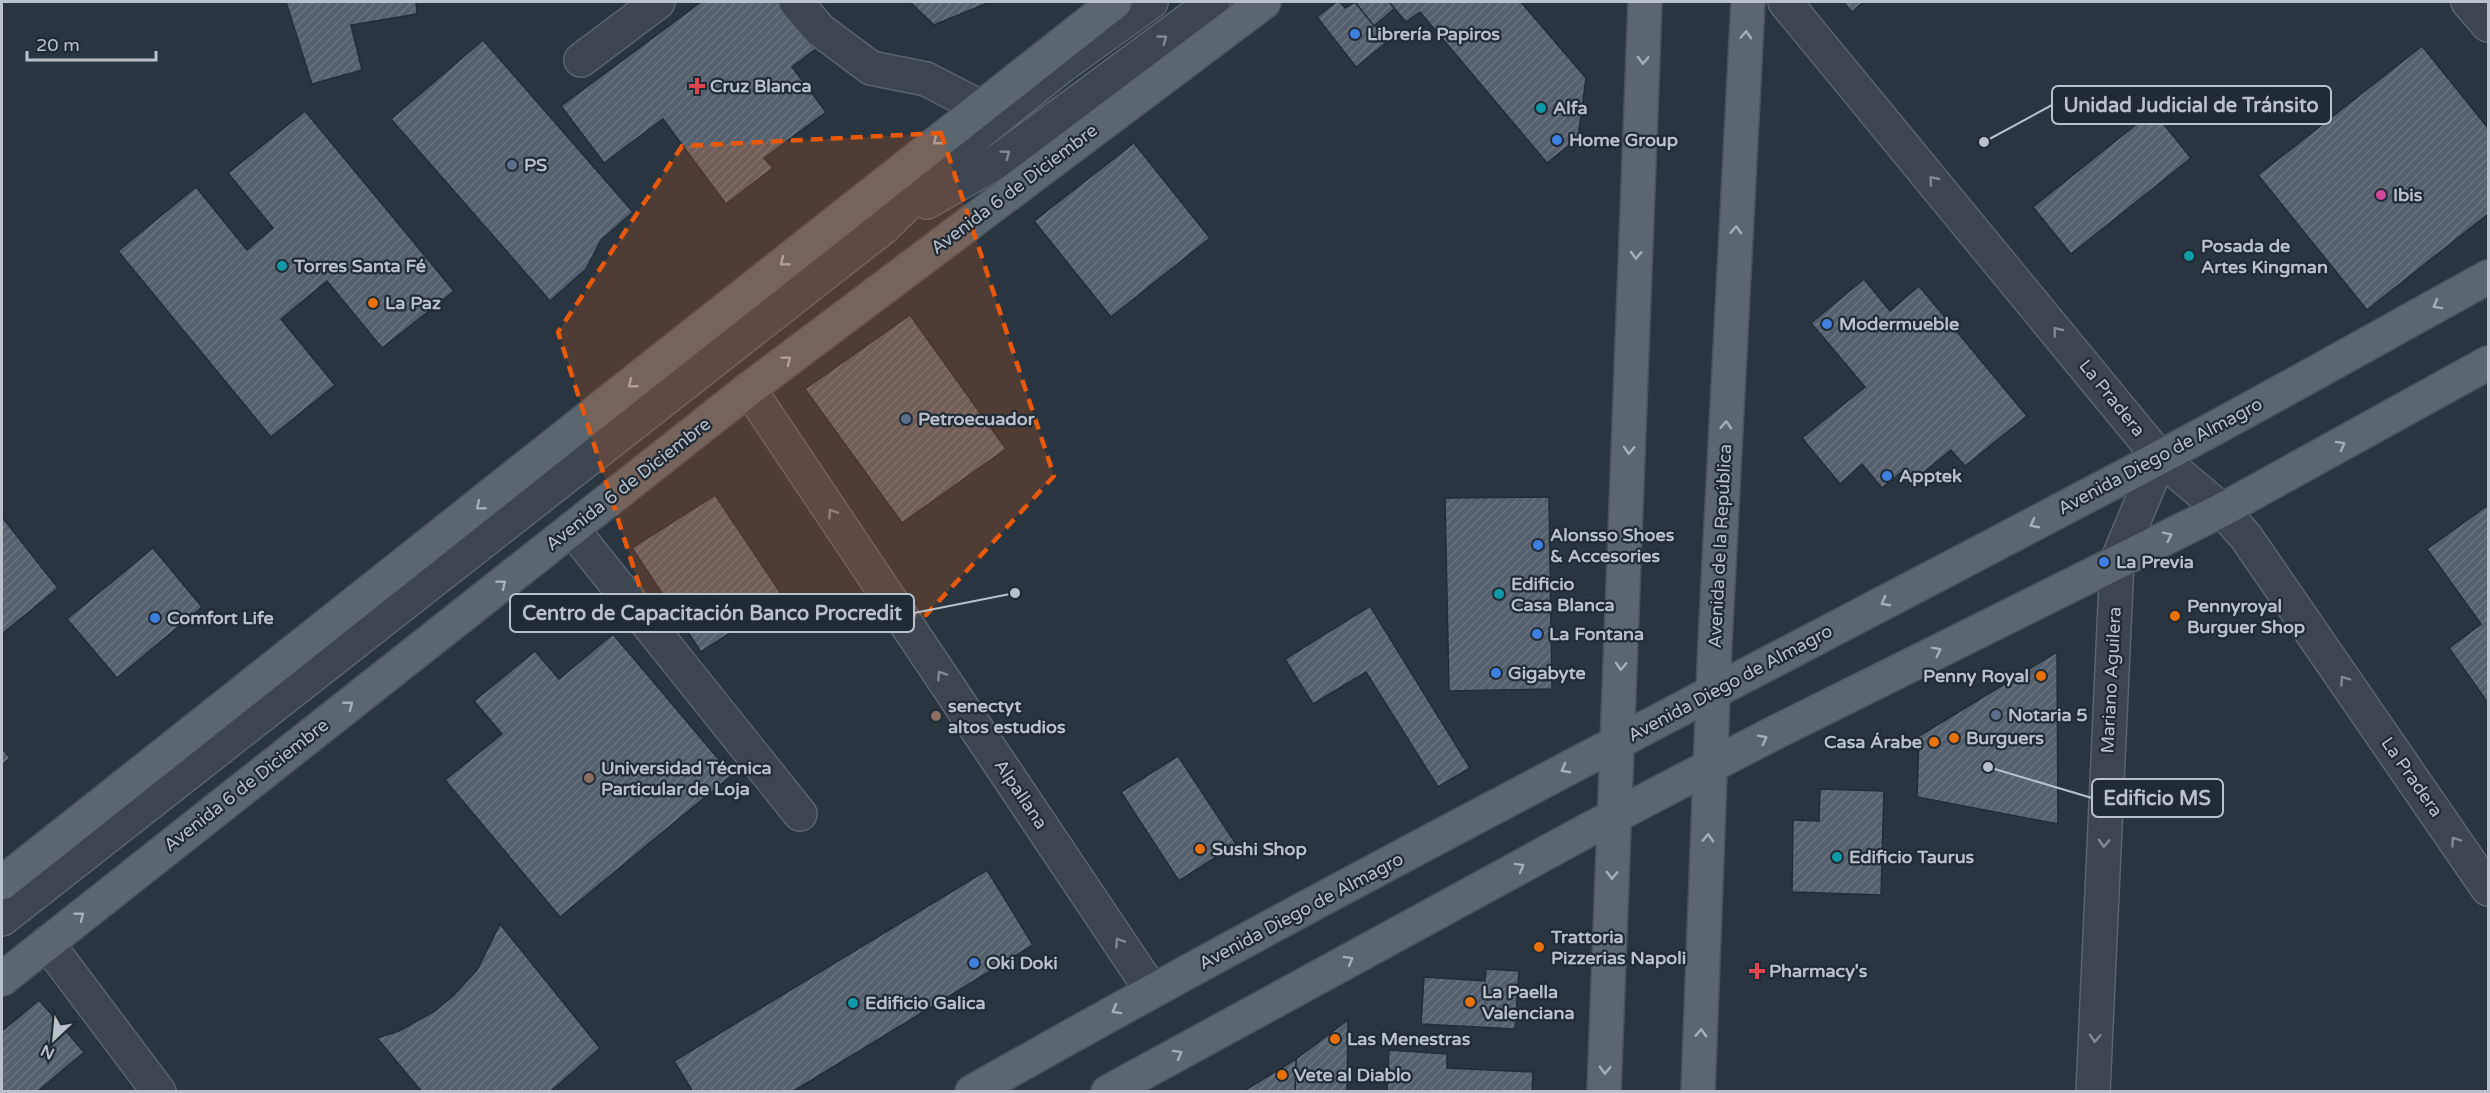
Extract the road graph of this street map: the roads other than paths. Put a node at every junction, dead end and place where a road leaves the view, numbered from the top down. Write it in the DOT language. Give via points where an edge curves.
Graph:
graph roads {
  1 [pos="658,2"];
  2 [pos="796,2"];
  3 [pos="1115,2"];
  4 [pos="1151,2"];
  5 [pos="1213,2"];
  6 [pos="1264,2"];
  7 [pos="1645,2"];
  8 [pos="1748,2"];
  9 [pos="1785,2"];
  10 [pos="2468,2"];
  11 [pos="2488,25"];
  12 [pos="581,60"];
  13 [pos="980,107"];
  14 [pos="884,227"];
  15 [pos="2488,277"];
  16 [pos="2488,363"];
  17 [pos="749,389"];
  18 [pos="2160,458"];
  19 [pos="2222,510"];
  20 [pos="572,529"];
  21 [pos="2117,561"];
  22 [pos="1713,693"];
  23 [pos="1617,743"];
  24 [pos="1711,765"];
  25 [pos="800,814"];
  26 [pos="1614,816"];
  27 [pos="2,883"];
  28 [pos="2488,889"];
  29 [pos="2,919"];
  30 [pos="47,943"];
  31 [pos="2,979"];
  32 [pos="1152,991"];
  33 [pos="1138,1084"];
  34 [pos="159,1092"];
  35 [pos="972,1092"];
  36 [pos="1108,1092"];
  37 [pos="1604,1092"];
  38 [pos="1698,1092"];
  39 [pos="2093,1092"];
  1 -- 12 [label="street"];
  2 -- 13 [label="street" via="820,30 871,68 926,79"];
  3 -- 13 [label="main road"];
  4 -- 14 [label="street" via="1062,66 979,133"];
  14 -- 5 [label="street, one-way" via="998,161"];
  17 -- 6 [label="main road, Avenida 6 de Diciembre, one-way"];
  7 -- 23 [label="main road, one-way"];
  22 -- 8 [label="main road, Avenida de la República, one-way"];
  18 -- 9 [label="street, La Pradera, one-way"];
  10 -- 11 [label="street"];
  13 -- 27 [label="main road, one-way"];
  14 -- 29 [label="street"];
  15 -- 18 [label="main road, Avenida Diego de Almagro, one-way"];
  19 -- 16 [label="main road, one-way"];
  17 -- 20 [label="main road, Avenida 6 de Diciembre"];
  32 -- 17 [label="street, Alpallana, one-way"];
  18 -- 19 [label="street, La Pradera"];
  18 -- 21 [label="street, Mariano Aguilera"];
  18 -- 22 [label="main road, Avenida Diego de Almagro, one-way"];
  21 -- 19 [label="main road, one-way"];
  28 -- 19 [label="street, La Pradera, one-way" via="2246,537"];
  20 -- 25 [label="street"];
  30 -- 20 [label="main road, Avenida 6 de Diciembre, one-way"];
  24 -- 21 [label="main road, one-way"];
  21 -- 39 [label="street, Mariano Aguilera, one-way"];
  22 -- 23 [label="main road, Avenida Diego de Almagro"];
  22 -- 24 [label="main road, Avenida de la República"];
  23 -- 26 [label="main road"];
  23 -- 32 [label="main road, Avenida Diego de Almagro, one-way"];
  24 -- 26 [label="main road"];
  38 -- 24 [label="main road, Avenida de la República, one-way"];
  33 -- 26 [label="main road, one-way"];
  26 -- 37 [label="main road, one-way"];
  30 -- 31 [label="main road, Avenida 6 de Diciembre"];
  30 -- 34 [label="street"];
  32 -- 35 [label="main road, Avenida Diego de Almagro, one-way"];
  33 -- 36 [label="main road"];
}
